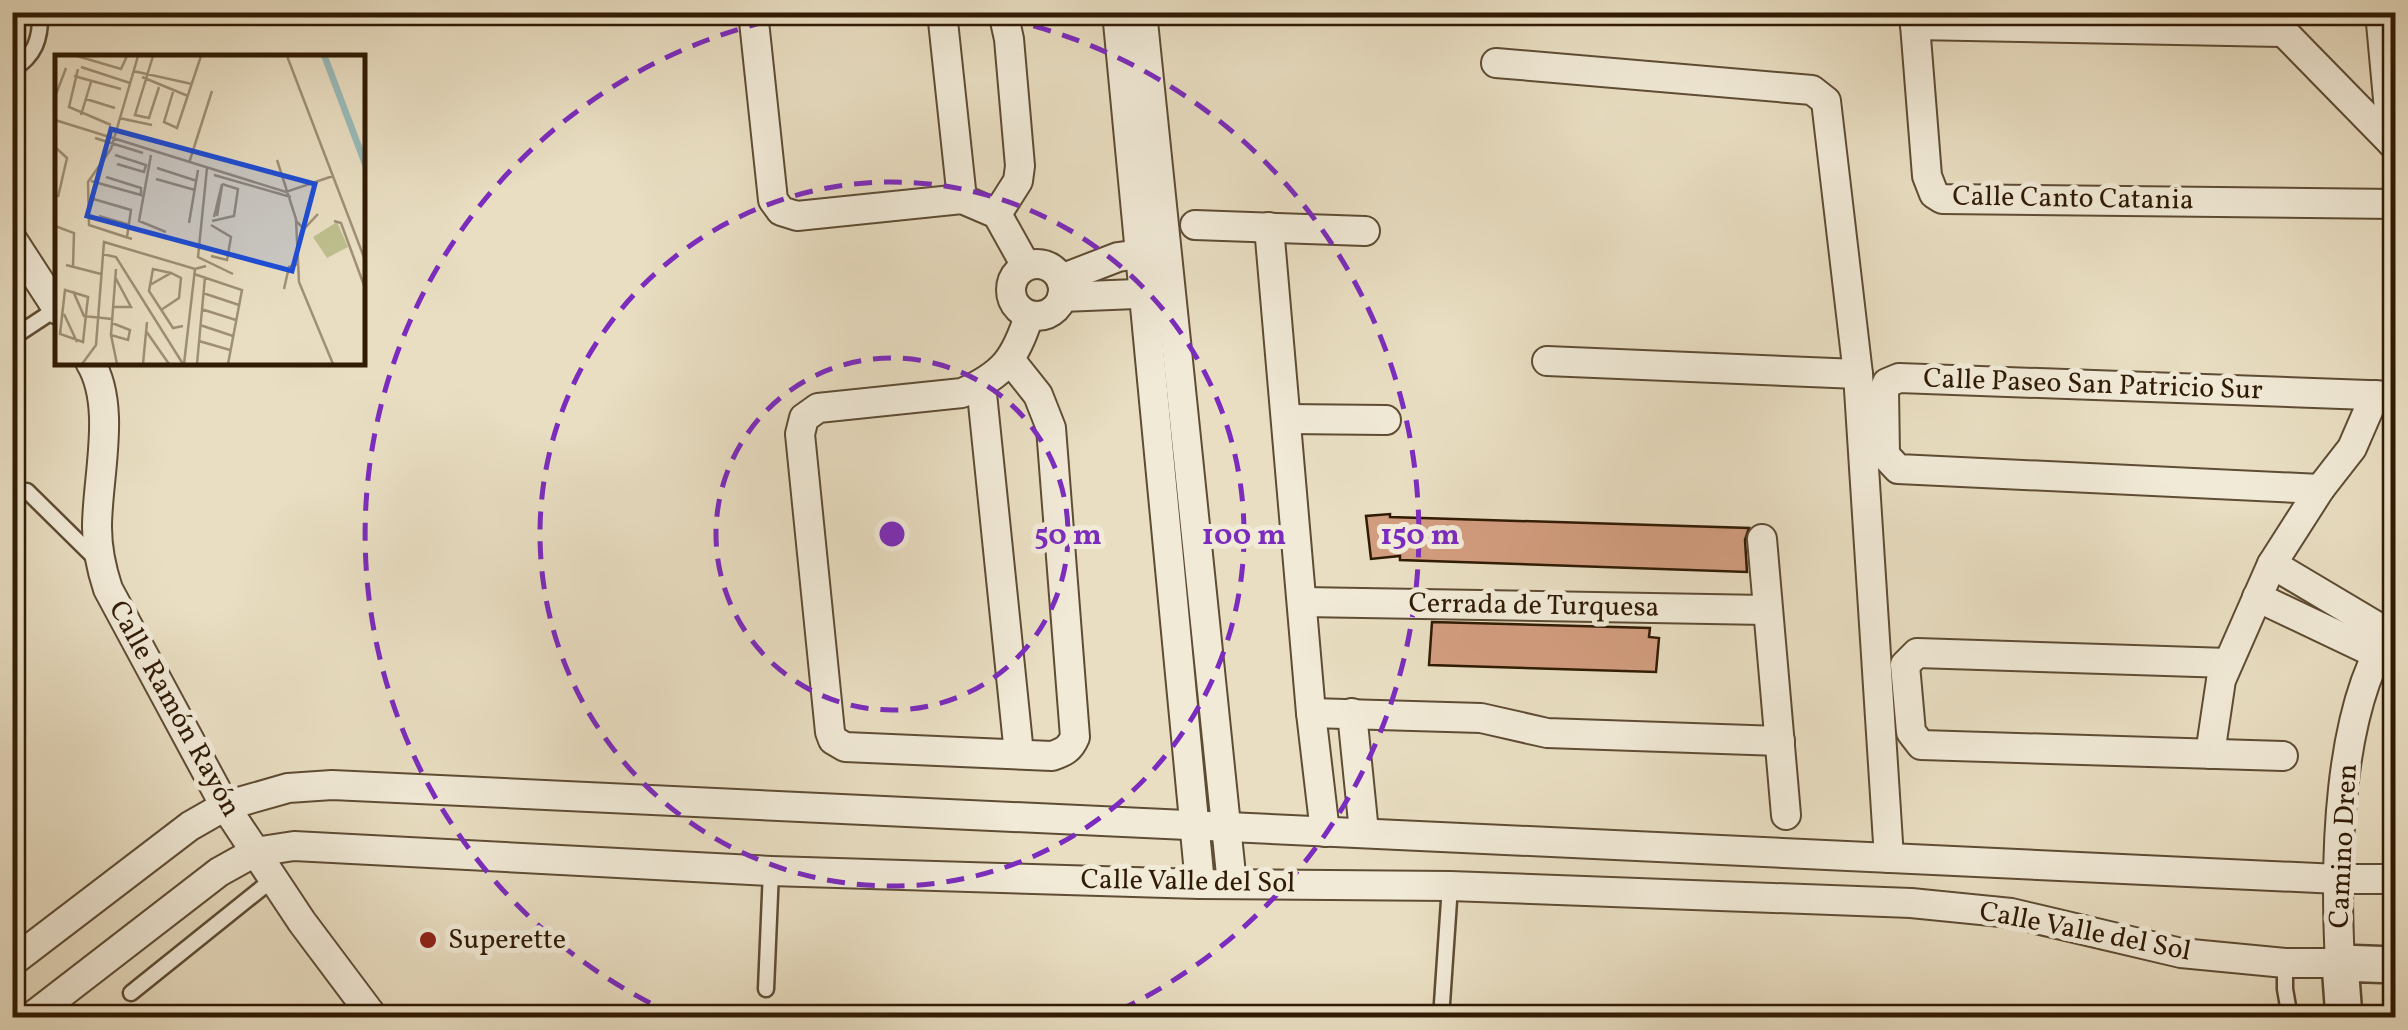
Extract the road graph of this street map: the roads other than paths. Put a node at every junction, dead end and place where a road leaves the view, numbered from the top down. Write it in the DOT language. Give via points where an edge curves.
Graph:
graph roads {
  1 [pos="40,12"];
  2 [pos="753,12"];
  3 [pos="942,12"];
  4 [pos="1002,12"];
  5 [pos="1117,12"];
  6 [pos="1142,12"];
  7 [pos="2380,12"];
  8 [pos="1914,19"];
  9 [pos="2272,22"];
  10 [pos="1496,64"];
  11 [pos="12,70"];
  12 [pos="2394,145"];
  13 [pos="962,199"];
  14 [pos="2396,204"];
  15 [pos="997,214"];
  16 [pos="1195,225"];
  17 [pos="1269,228"];
  18 [pos="1365,232"];
  19 [pos="12,239"];
  20 [pos="1154,252"];
  21 [pos="1026,266"];
  22 [pos="1062,288"];
  23 [pos="1158,293"];
  24 [pos="55,307"];
  25 [pos="55,311"];
  26 [pos="1029,316"];
  27 [pos="12,338"];
  28 [pos="1011,362"];
  29 [pos="1547,362"];
  30 [pos="91,365"];
  31 [pos="1858,374"];
  32 [pos="981,384"];
  33 [pos="2385,395"];
  34 [pos="1286,419"];
  35 [pos="1386,420"];
  36 [pos="2320,489"];
  37 [pos="12,493"];
  38 [pos="1762,538"];
  39 [pos="99,562"];
  40 [pos="2272,564"];
  41 [pos="2257,597"];
  42 [pos="1303,602"];
  43 [pos="1766,610"];
  44 [pos="2387,637"];
  45 [pos="2228,663"];
  46 [pos="1312,713"];
  47 [pos="1352,713"];
  48 [pos="1780,741"];
  49 [pos="1018,754"];
  50 [pos="2210,754"];
  51 [pos="2284,756"];
  52 [pos="226,806"];
  53 [pos="1786,815"];
  54 [pos="1195,826"];
  55 [pos="1226,828"];
  56 [pos="1325,832"];
  57 [pos="1364,832"];
  58 [pos="255,852"];
  59 [pos="1889,858"];
  60 [pos="771,871"];
  61 [pos="273,879"];
  62 [pos="2338,879"];
  63 [pos="2396,879"];
  64 [pos="1200,884"];
  65 [pos="1232,884"];
  66 [pos="1450,886"];
  67 [pos="12,962"];
  68 [pos="2285,963"];
  69 [pos="2340,963"];
  70 [pos="2396,965"];
  71 [pos="766,989"];
  72 [pos="131,992"];
  73 [pos="30,1018"];
  74 [pos="374,1018"];
  75 [pos="1441,1018"];
  76 [pos="2290,1018"];
  77 [pos="2344,1018"];
  1 -- 11 [label="lane" via="41,36 27,61"];
  2 -- 13 [label="street" via="773,200 781,210 797,216"];
  3 -- 13 [label="street"];
  4 -- 15 [label="street" via="1020,166"];
  5 -- 20 [label="street"];
  6 -- 20 [label="street"];
  7 -- 12 [label="street"];
  8 -- 9 [label="street"];
  8 -- 14 [label="street, Calle Canto Catania" via="1927,176 1942,199"];
  9 -- 12 [label="street"];
  10 -- 31 [label="street" via="1820,93 1828,114"];
  13 -- 15 [label="street"];
  15 -- 21 [label="street"];
  16 -- 17 [label="street"];
  17 -- 18 [label="street"];
  17 -- 34 [label="street"];
  19 -- 24 [label="street"];
  20 -- 22 [label="street" via="1118,258"];
  20 -- 23 [label="street"];
  21 -- 22 [label="street" via="1042,264"];
  21 -- 26 [label="street" via="1012,278 1010,296"];
  22 -- 23 [label="street"];
  22 -- 26 [label="street" via="1054,311"];
  23 -- 54 [label="street"];
  23 -- 55 [label="street"];
  25 -- 27 [label="lane"];
  26 -- 28 [label="street"];
  28 -- 32 [label="street"];
  28 -- 49 [label="street" via="1038,395 1051,428 1075,737 1052,756"];
  29 -- 31 [label="street"];
  30 -- 39 [label="street, Calle Ramón Rayón" via="104,414"];
  31 -- 59 [label="street"];
  32 -- 49 [label="street"];
  32 -- 49 [label="street" via="962,393 818,408 804,418 800,434 833,740 845,748"];
  33 -- 36 [label="street"];
  33 -- 36 [label="street, Calle Paseo San Patricio Sur" via="1898,378 1884,390 1885,455 1898,469"];
  34 -- 35 [label="street"];
  34 -- 42 [label="street"];
  36 -- 40 [label="street"];
  37 -- 39 [label="lane" via="28,491"];
  38 -- 43 [label="street"];
  39 -- 52 [label="street, Calle Ramón Rayón"];
  40 -- 41 [label="street"];
  40 -- 44 [label="street"];
  41 -- 44 [label="street"];
  41 -- 45 [label="street"];
  42 -- 43 [label="street, Cerrada de Turquesa"];
  42 -- 46 [label="street"];
  43 -- 48 [label="street"];
  44 -- 62 [label="street, Camino Dren" via="2347,762"];
  45 -- 50 [label="street"];
  45 -- 50 [label="street" via="1925,652 1905,665 1910,732 1922,745"];
  46 -- 47 [label="street"];
  46 -- 56 [label="street"];
  47 -- 48 [label="street" via="1481,718 1547,732"];
  47 -- 57 [label="street"];
  48 -- 53 [label="street"];
  50 -- 51 [label="street"];
  52 -- 54 [label="street" via="288,788 332,785"];
  52 -- 58 [label="street, Calle Ramón Rayón"];
  52 -- 67 [label="street" via="190,826"];
  54 -- 55 [label="street"];
  54 -- 64 [label="street"];
  55 -- 56 [label="street"];
  55 -- 65 [label="street"];
  56 -- 57 [label="street"];
  57 -- 59 [label="street"];
  58 -- 60 [label="street, Calle Valle del Sol" via="330,847"];
  58 -- 61 [label="street, Calle Ramón Rayón"];
  58 -- 73 [label="street, Calle Valle del Sol" via="219,872"];
  59 -- 62 [label="street"];
  60 -- 64 [label="street, Calle Valle del Sol"];
  60 -- 71 [label="lane"];
  61 -- 72 [label="lane"];
  61 -- 74 [label="street, Calle Ramón Rayón"];
  62 -- 63 [label="street"];
  62 -- 69 [label="street, Camino Dren"];
  64 -- 65 [label="street, Calle Valle del Sol"];
  65 -- 66 [label="street, Calle Valle del Sol"];
  66 -- 68 [label="street, Calle Valle del Sol" via="1910,903 2011,913 2181,953"];
  66 -- 75 [label="lane"];
  68 -- 69 [label="street, Calle Valle del Sol"];
  68 -- 76 [label="lane"];
  69 -- 70 [label="street, Calle Valle del Sol"];
  69 -- 77 [label="street, Camino Dren"];
}
